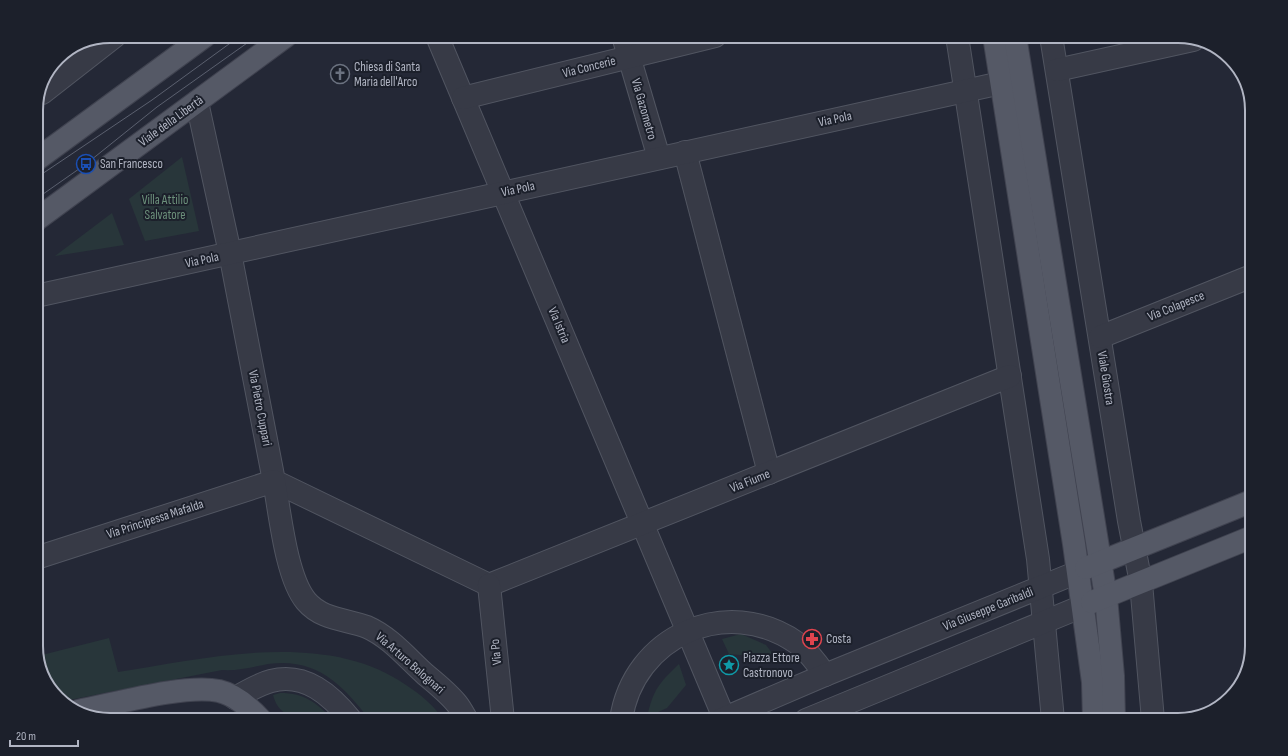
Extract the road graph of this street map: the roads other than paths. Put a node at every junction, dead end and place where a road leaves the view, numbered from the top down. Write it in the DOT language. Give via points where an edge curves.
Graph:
graph roads {
  1 [pos="106,43"];
  2 [pos="195,43"];
  3 [pos="277,43"];
  4 [pos="440,43"];
  5 [pos="625,43"];
  6 [pos="686,43"];
  7 [pos="958,43"];
  8 [pos="995,43"];
  9 [pos="1016,43"];
  10 [pos="1052,43"];
  11 [pos="1179,43"];
  12 [pos="629,57"];
  13 [pos="1057,70"];
  14 [pos="1001,83"];
  15 [pos="46,90"];
  16 [pos="965,91"];
  17 [pos="463,98"];
  18 [pos="197,102"];
  19 [pos="685,152"];
  20 [pos="43,155"];
  21 [pos="658,158"];
  22 [pos="503,192"];
  23 [pos="43,215"];
  24 [pos="230,254"];
  25 [pos="1245,279"];
  26 [pos="43,294"];
  27 [pos="1100,337"];
  28 [pos="1010,376"];
  29 [pos="769,473"];
  30 [pos="274,481"];
  31 [pos="1245,504"];
  32 [pos="643,524"];
  33 [pos="1245,540"];
  34 [pos="1134,549"];
  35 [pos="43,556"];
  36 [pos="1099,563"];
  37 [pos="1078,572"];
  38 [pos="1141,582"];
  39 [pos="489,585"];
  40 [pos="1041,587"];
  41 [pos="1106,597"];
  42 [pos="1083,606"];
  43 [pos="685,622"];
  44 [pos="1044,622"];
  45 [pos="825,675"];
  46 [pos="235,698"];
  47 [pos="87,709"];
  48 [pos="255,713"];
  49 [pos="344,713"];
  50 [pos="463,713"];
  51 [pos="501,713"];
  52 [pos="623,713"];
  53 [pos="721,713"];
  54 [pos="737,713"];
  55 [pos="841,713"];
  56 [pos="1053,713"];
  57 [pos="1094,713"];
  58 [pos="1114,713"];
  59 [pos="1152,713"];
  1 -- 15 [label="street"];
  2 -- 20 [label="main road"];
  3 -- 18 [label="main road, Viale della Libertà"];
  4 -- 17 [label="street, Via Istria"];
  5 -- 12 [label="street, Via Gazometro"];
  6 -- 12 [label="street, Via Concerie"];
  7 -- 16 [label="street"];
  8 -- 14 [label="main road"];
  9 -- 36 [label="main road"];
  10 -- 13 [label="street, Viale Giostra"];
  11 -- 13 [label="street"];
  12 -- 17 [label="street, Via Concerie"];
  12 -- 21 [label="street, Via Gazometro"];
  13 -- 27 [label="street, Viale Giostra"];
  14 -- 16 [label="street, Via Pola"];
  14 -- 37 [label="main road"];
  16 -- 19 [label="street, Via Pola"];
  16 -- 28 [label="street"];
  17 -- 22 [label="street, Via Istria"];
  18 -- 23 [label="main road, Viale della Libertà"];
  18 -- 24 [label="street, Via Pietro Cuppari"];
  19 -- 21 [label="street, Via Pola"];
  19 -- 29 [label="street"];
  21 -- 22 [label="street, Via Pola"];
  22 -- 24 [label="street, Via Pola"];
  22 -- 32 [label="street, Via Istria"];
  24 -- 26 [label="street, Via Pola"];
  24 -- 30 [label="street, Via Pietro Cuppari"];
  25 -- 27 [label="street, Via Colapesce"];
  27 -- 34 [label="street, Viale Giostra"];
  28 -- 29 [label="street, Via Fiume"];
  28 -- 40 [label="street"];
  29 -- 32 [label="street, Via Fiume"];
  30 -- 35 [label="street, Via Principessa Mafalda"];
  30 -- 39 [label="street"];
  30 -- 50 [label="street, Via Arturo Bolognari" via="290,561 306,601 317,611 331,618 367,628 384,638 458,704"];
  31 -- 34 [label="main road, Via Giuseppe Garibaldi"];
  32 -- 39 [label="street, Via Fiume"];
  32 -- 43 [label="street, Via Istria"];
  33 -- 38 [label="main road"];
  34 -- 36 [label="main road, Via Giuseppe Garibaldi"];
  34 -- 38 [label="street, Viale Giostra"];
  36 -- 37 [label="main road, Via Giuseppe Garibaldi"];
  36 -- 41 [label="main road"];
  37 -- 40 [label="street, Via Giuseppe Garibaldi"];
  37 -- 42 [label="main road"];
  38 -- 41 [label="main road"];
  38 -- 59 [label="street, Viale Giostra"];
  39 -- 51 [label="street, Via Po"];
  40 -- 44 [label="street"];
  40 -- 45 [label="street, Via Giuseppe Garibaldi"];
  41 -- 42 [label="main road"];
  41 -- 58 [label="main road"];
  42 -- 44 [label="street"];
  42 -- 57 [label="main road"];
  43 -- 45 [label="street" via="706,625 725,622 763,626 781,633 798,644 812,656"];
  43 -- 52 [label="street" via="646,662 636,676 628,692"];
  43 -- 53 [label="street, Via Istria"];
  44 -- 55 [label="street"];
  44 -- 56 [label="street"];
  45 -- 54 [label="street, Via Giuseppe Garibaldi"];
  46 -- 47 [label="main road" via="219,691 199,690 174,692"];
  46 -- 48 [label="main road"];
  46 -- 49 [label="street" via="270,681 299,680 325,692"];
}
